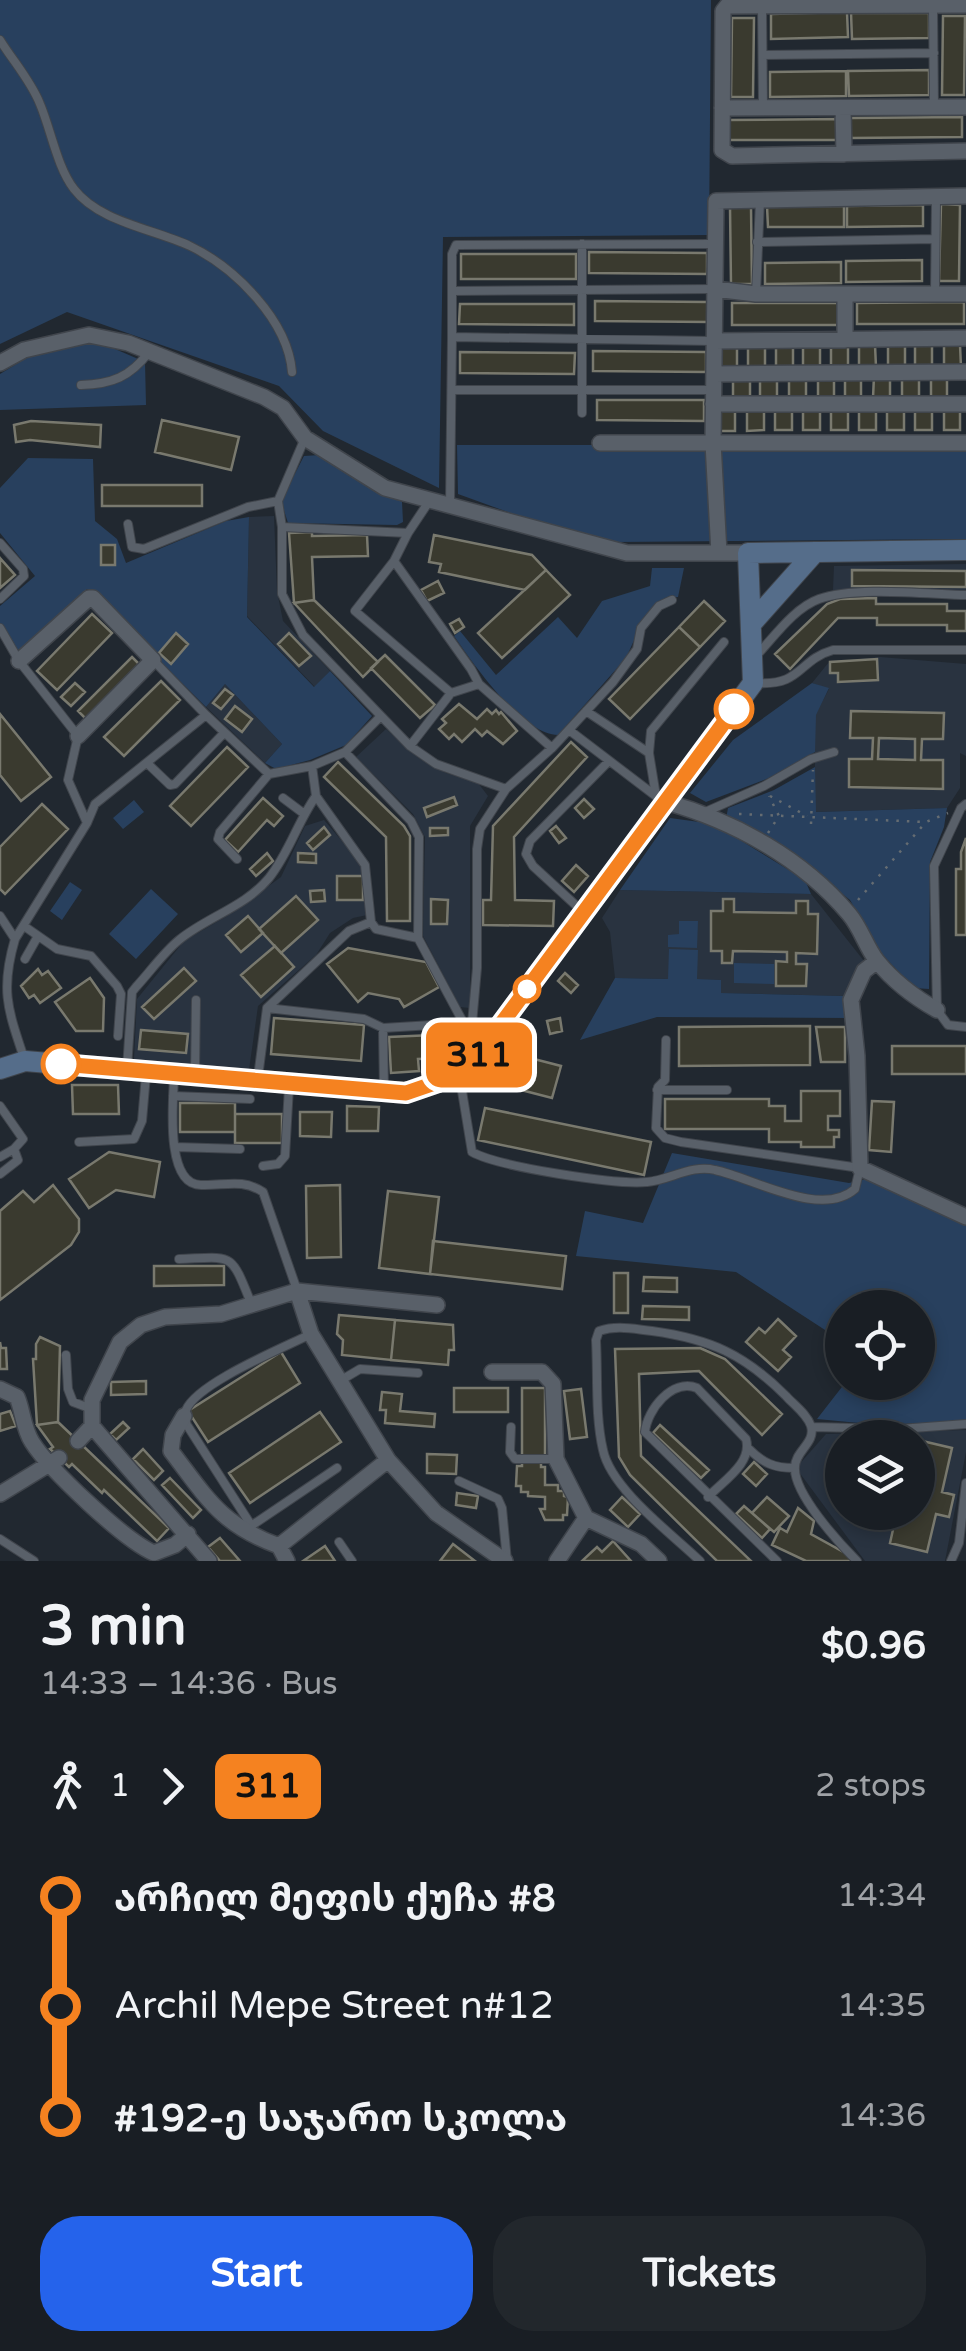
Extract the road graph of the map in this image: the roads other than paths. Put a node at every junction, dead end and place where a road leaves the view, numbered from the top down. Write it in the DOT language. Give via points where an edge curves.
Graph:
graph roads {
  1 [pos="762,5"];
  2 [pos="966,5"];
  3 [pos="933,6"];
  4 [pos="0,40"];
  5 [pos="934,53"];
  6 [pos="763,55"];
  7 [pos="966,106"];
  8 [pos="934,107"];
  9 [pos="722,108"];
  10 [pos="763,108"];
  11 [pos="843,108"];
  12 [pos="966,152"];
  13 [pos="844,154"];
  14 [pos="966,196"];
  15 [pos="936,198"];
  16 [pos="760,200"];
  17 [pos="936,239"];
  18 [pos="757,242"];
  19 [pos="582,244"];
  20 [pos="715,244"];
  21 [pos="715,289"];
  22 [pos="452,290"];
  23 [pos="583,290"];
  24 [pos="756,294"];
  25 [pos="844,294"];
  26 [pos="935,294"];
  27 [pos="966,294"];
  28 [pos="452,336"];
  29 [pos="582,338"];
  30 [pos="966,338"];
  31 [pos="846,340"];
  32 [pos="714,341"];
  33 [pos="149,352"];
  34 [pos="0,362"];
  35 [pos="292,372"];
  36 [pos="966,372"];
  37 [pos="81,385"];
  38 [pos="582,388"];
  39 [pos="714,389"];
  40 [pos="452,390"];
  41 [pos="966,404"];
  42 [pos="582,412"];
  43 [pos="306,438"];
  44 [pos="600,443"];
  45 [pos="713,443"];
  46 [pos="966,443"];
  47 [pos="430,500"];
  48 [pos="278,502"];
  49 [pos="450,505"];
  50 [pos="128,524"];
  51 [pos="282,527"];
  52 [pos="408,533"];
  53 [pos="0,543"];
  54 [pos="966,550"];
  55 [pos="815,552"];
  56 [pos="719,553"];
  57 [pos="748,553"];
  58 [pos="394,561"];
  59 [pos="966,595"];
  60 [pos="0,599"];
  61 [pos="672,600"];
  62 [pos="751,624"];
  63 [pos="0,628"];
  64 [pos="724,642"];
  65 [pos="966,650"];
  66 [pos="753,659"];
  67 [pos="153,660"];
  68 [pos="19,661"];
  69 [pos="753,683"];
  70 [pos="478,684"];
  71 [pos="451,692"];
  72 [pos="586,711"];
  73 [pos="206,715"];
  74 [pos="381,716"];
  75 [pos="569,730"];
  76 [pos="224,732"];
  77 [pos="78,736"];
  78 [pos="410,746"];
  79 [pos="552,748"];
  80 [pos="345,752"];
  81 [pos="834,752"];
  82 [pos="649,753"];
  83 [pos="609,761"];
  84 [pos="147,763"];
  85 [pos="312,766"];
  86 [pos="269,774"];
  87 [pos="506,789"];
  88 [pos="316,796"];
  89 [pos="283,798"];
  90 [pos="661,799"];
  91 [pos="964,806"];
  92 [pos="303,813"];
  93 [pos="703,813"];
  94 [pos="88,823"];
  95 [pos="236,858"];
  96 [pos="583,912"];
  97 [pos="0,916"];
  98 [pos="370,922"];
  99 [pos="24,926"];
  100 [pos="38,936"];
  101 [pos="418,938"];
  102 [pos="15,939"];
  103 [pos="25,959"];
  104 [pos="877,960"];
  105 [pos="196,1000"];
  106 [pos="3,1004"];
  107 [pos="268,1008"];
  108 [pos="937,1010"];
  109 [pos="464,1024"];
  110 [pos="966,1026"];
  111 [pos="383,1028"];
  112 [pos="118,1036"];
  113 [pos="666,1040"];
  114 [pos="475,1045"];
  115 [pos="24,1061"];
  116 [pos="0,1070"];
  117 [pos="136,1070"];
  118 [pos="453,1073"];
  119 [pos="184,1074"];
  120 [pos="289,1083"];
  121 [pos="254,1090"];
  122 [pos="657,1090"];
  123 [pos="727,1090"];
  124 [pos="384,1091"];
  125 [pos="173,1096"];
  126 [pos="0,1106"];
  127 [pos="79,1142"];
  128 [pos="175,1147"];
  129 [pos="240,1149"];
  130 [pos="14,1150"];
  131 [pos="0,1157"];
  132 [pos="263,1166"];
  133 [pos="860,1168"];
  134 [pos="0,1174"];
  135 [pos="966,1217"];
  136 [pos="180,1259"];
  137 [pos="297,1291"];
  138 [pos="252,1305"];
  139 [pos="438,1305"];
  140 [pos="311,1334"];
  141 [pos="66,1355"];
  142 [pos="492,1372"];
  143 [pos="418,1373"];
  144 [pos="338,1382"];
  145 [pos="0,1388"];
  146 [pos="92,1409"];
  147 [pos="184,1416"];
  148 [pos="966,1424"];
  149 [pos="92,1426"];
  150 [pos="511,1426"];
  151 [pos="812,1427"];
  152 [pos="78,1441"];
  153 [pos="749,1450"];
  154 [pos="556,1459"];
  155 [pos="388,1460"];
  156 [pos="54,1461"];
  157 [pos="337,1468"];
  158 [pos="794,1468"];
  159 [pos="459,1481"];
  160 [pos="966,1483"];
  161 [pos="0,1494"];
  162 [pos="708,1497"];
  163 [pos="586,1518"];
  164 [pos="249,1529"];
  165 [pos="188,1534"];
  166 [pos="0,1539"];
  167 [pos="339,1542"];
  168 [pos="963,1544"];
  169 [pos="283,1554"];
  170 [pos="34,1561"];
  171 [pos="209,1561"];
  172 [pos="352,1561"];
  173 [pos="506,1561"];
  174 [pos="557,1561"];
  175 [pos="659,1561"];
  176 [pos="700,1561"];
  177 [pos="777,1561"];
  178 [pos="857,1561"];
  179 [pos="951,1561"];
  1 -- 3 [label="street"];
  1 -- 6 [label="lane"];
  1 -- 9 [label="street" via="723,11"];
  2 -- 3 [label="street"];
  3 -- 5 [label="lane"];
  4 -- 35 [label="lane" via="39,101 73,188 103,210 193,247 232,275 278,331"];
  5 -- 6 [label="lane"];
  5 -- 8 [label="lane"];
  6 -- 10 [label="lane"];
  7 -- 8 [label="street"];
  8 -- 11 [label="street"];
  9 -- 10 [label="street"];
  9 -- 13 [label="street" via="724,154"];
  10 -- 11 [label="street"];
  11 -- 13 [label="street"];
  12 -- 13 [label="street"];
  14 -- 15 [label="street"];
  15 -- 16 [label="street"];
  15 -- 17 [label="lane"];
  16 -- 18 [label="lane"];
  16 -- 20 [label="street" via="716,201"];
  17 -- 18 [label="lane"];
  17 -- 26 [label="lane"];
  18 -- 24 [label="lane"];
  19 -- 20 [label="lane"];
  19 -- 22 [label="lane" via="456,245"];
  19 -- 23 [label="lane"];
  20 -- 21 [label="street"];
  21 -- 23 [label="lane"];
  21 -- 24 [label="street"];
  21 -- 32 [label="street"];
  22 -- 23 [label="lane"];
  22 -- 28 [label="lane"];
  23 -- 29 [label="lane"];
  24 -- 25 [label="street"];
  25 -- 26 [label="street"];
  25 -- 31 [label="street"];
  26 -- 27 [label="street"];
  28 -- 29 [label="lane"];
  28 -- 40 [label="lane"];
  29 -- 32 [label="lane"];
  29 -- 38 [label="lane"];
  30 -- 31 [label="street"];
  31 -- 32 [label="street"];
  32 -- 39 [label="street"];
  33 -- 34 [label="street" via="89,335"];
  33 -- 37 [label="lane" via="128,376"];
  33 -- 43 [label="street" via="285,406"];
  36 -- 39 [label="street"];
  38 -- 39 [label="lane"];
  38 -- 40 [label="lane"];
  38 -- 42 [label="lane"];
  39 -- 41 [label="street"];
  39 -- 45 [label="street"];
  40 -- 49 [label="lane"];
  43 -- 47 [label="street" via="385,488"];
  43 -- 48 [label="lane"];
  44 -- 45 [label="street"];
  45 -- 46 [label="street"];
  45 -- 56 [label="street"];
  47 -- 49 [label="street"];
  47 -- 52 [label="lane"];
  48 -- 50 [label="lane" via="136,550"];
  48 -- 51 [label="lane"];
  49 -- 56 [label="street" via="627,553"];
  51 -- 52 [label="lane"];
  51 -- 74 [label="lane" via="282,594 303,635"];
  52 -- 58 [label="lane"];
  53 -- 60 [label="lane" via="24,576"];
  54 -- 55 [label="street"];
  55 -- 57 [label="street"];
  55 -- 62 [label="street"];
  56 -- 57 [label="street"];
  57 -- 62 [label="street"];
  58 -- 70 [label="lane"];
  58 -- 71 [label="lane" via="355,611"];
  59 -- 66 [label="lane" via="843,593 817,599"];
  61 -- 72 [label="lane" via="641,628 637,649"];
  62 -- 66 [label="street"];
  63 -- 68 [label="lane"];
  64 -- 82 [label="lane" via="651,731"];
  65 -- 69 [label="lane" via="833,650 779,684"];
  66 -- 69 [label="street"];
  67 -- 68 [label="street" via="89,598"];
  67 -- 73 [label="lane"];
  67 -- 77 [label="street"];
  68 -- 77 [label="lane"];
  69 -- 90 [label="street"];
  70 -- 71 [label="lane"];
  70 -- 79 [label="lane"];
  71 -- 78 [label="lane"];
  72 -- 75 [label="lane"];
  72 -- 82 [label="lane"];
  73 -- 76 [label="lane"];
  73 -- 84 [label="lane"];
  74 -- 78 [label="lane"];
  74 -- 80 [label="lane"];
  75 -- 79 [label="lane"];
  75 -- 83 [label="lane"];
  76 -- 84 [label="lane" via="175,784"];
  76 -- 86 [label="lane"];
  77 -- 94 [label="lane" via="68,780"];
  78 -- 87 [label="lane" via="436,764"];
  79 -- 87 [label="lane"];
  80 -- 85 [label="lane"];
  80 -- 101 [label="lane" via="411,821 419,838"];
  81 -- 93 [label="lane"];
  82 -- 90 [label="lane"];
  83 -- 90 [label="lane"];
  83 -- 96 [label="lane" via="530,841 526,854"];
  84 -- 94 [label="lane" via="95,804"];
  85 -- 86 [label="lane"];
  85 -- 88 [label="lane"];
  86 -- 95 [label="lane" via="220,832 218,839"];
  87 -- 114 [label="lane" via="480,829 477,850"];
  88 -- 92 [label="lane"];
  88 -- 98 [label="lane" via="365,865"];
  89 -- 92 [label="lane"];
  90 -- 93 [label="street"];
  90 -- 96 [label="street"];
  91 -- 108 [label="lane" via="934,866"];
  92 -- 117 [label="lane" via="268,880 180,939 132,992"];
  93 -- 104 [label="street" via="783,855 818,883 848,913"];
  94 -- 99 [label="lane"];
  96 -- 114 [label="street"];
  97 -- 102 [label="lane"];
  98 -- 101 [label="lane"];
  98 -- 107 [label="lane" via="349,932"];
  99 -- 100 [label="lane"];
  99 -- 102 [label="lane"];
  100 -- 103 [label="lane"];
  100 -- 112 [label="lane" via="57,949 91,956 117,986"];
  101 -- 109 [label="lane"];
  102 -- 106 [label="lane"];
  104 -- 108 [label="street" via="911,996"];
  104 -- 133 [label="street" via="851,1000"];
  105 -- 119 [label="lane"];
  106 -- 115 [label="lane"];
  107 -- 111 [label="lane" via="364,1018"];
  107 -- 121 [label="lane"];
  108 -- 110 [label="lane" via="948,1025"];
  109 -- 111 [label="lane"];
  109 -- 114 [label="lane"];
  111 -- 124 [label="lane"];
  113 -- 122 [label="lane" via="664,1080"];
  114 -- 118 [label="street"];
  115 -- 116 [label="street"];
  115 -- 117 [label="street"];
  117 -- 119 [label="street"];
  117 -- 127 [label="lane" via="142,1120 134,1139"];
  118 -- 124 [label="street" via="406,1093"];
  118 -- 133 [label="lane" via="461,1084 472,1152 516,1167 642,1183 713,1169 776,1191 838,1199 855,1189"];
  119 -- 121 [label="street"];
  119 -- 125 [label="lane"];
  120 -- 121 [label="street"];
  120 -- 124 [label="street"];
  120 -- 132 [label="lane" via="285,1156"];
  121 -- 125 [label="lane"];
  122 -- 123 [label="lane"];
  122 -- 133 [label="lane" via="656,1128 665,1138"];
  125 -- 128 [label="lane"];
  126 -- 130 [label="lane" via="22,1135"];
  128 -- 129 [label="lane"];
  128 -- 137 [label="lane" via="188,1184 251,1184 264,1192"];
  130 -- 131 [label="lane"];
  130 -- 134 [label="lane" via="18,1160"];
  133 -- 135 [label="street"];
  136 -- 138 [label="lane" via="226,1257 236,1264"];
  137 -- 138 [label="street"];
  137 -- 139 [label="street"];
  137 -- 140 [label="street"];
  138 -- 146 [label="street" via="165,1317 132,1330 120,1342"];
  140 -- 144 [label="street"];
  140 -- 147 [label="lane" via="229,1374 187,1406"];
  141 -- 146 [label="lane" via="74,1402"];
  142 -- 154 [label="street" via="548,1376"];
  143 -- 144 [label="lane" via="360,1370"];
  144 -- 155 [label="street"];
  145 -- 156 [label="street" via="17,1397 28,1435"];
  146 -- 149 [label="street"];
  147 -- 164 [label="lane"];
  147 -- 164 [label="street" via="171,1451 220,1514"];
  148 -- 151 [label="lane"];
  149 -- 152 [label="street"];
  149 -- 165 [label="street"];
  150 -- 154 [label="lane" via="515,1459"];
  151 -- 158 [label="lane"];
  151 -- 176 [label="lane" via="766,1376 700,1338 614,1326 599,1331 603,1452 636,1501"];
  153 -- 158 [label="lane" via="777,1468"];
  153 -- 162 [label="lane"];
  153 -- 162 [label="lane" via="688,1384 649,1410 644,1432"];
  154 -- 163 [label="street"];
  155 -- 169 [label="street"];
  155 -- 173 [label="street" via="436,1512"];
  156 -- 161 [label="street"];
  156 -- 165 [label="street" via="144,1549 164,1551"];
  157 -- 164 [label="lane"];
  158 -- 178 [label="lane" via="834,1539"];
  159 -- 173 [label="lane" via="498,1498"];
  160 -- 168 [label="lane"];
  162 -- 177 [label="lane"];
  163 -- 174 [label="street"];
  163 -- 175 [label="street" via="641,1544"];
  164 -- 169 [label="street"];
  165 -- 171 [label="street"];
  166 -- 170 [label="lane"];
  167 -- 172 [label="lane"];
  168 -- 179 [label="lane"];
}
